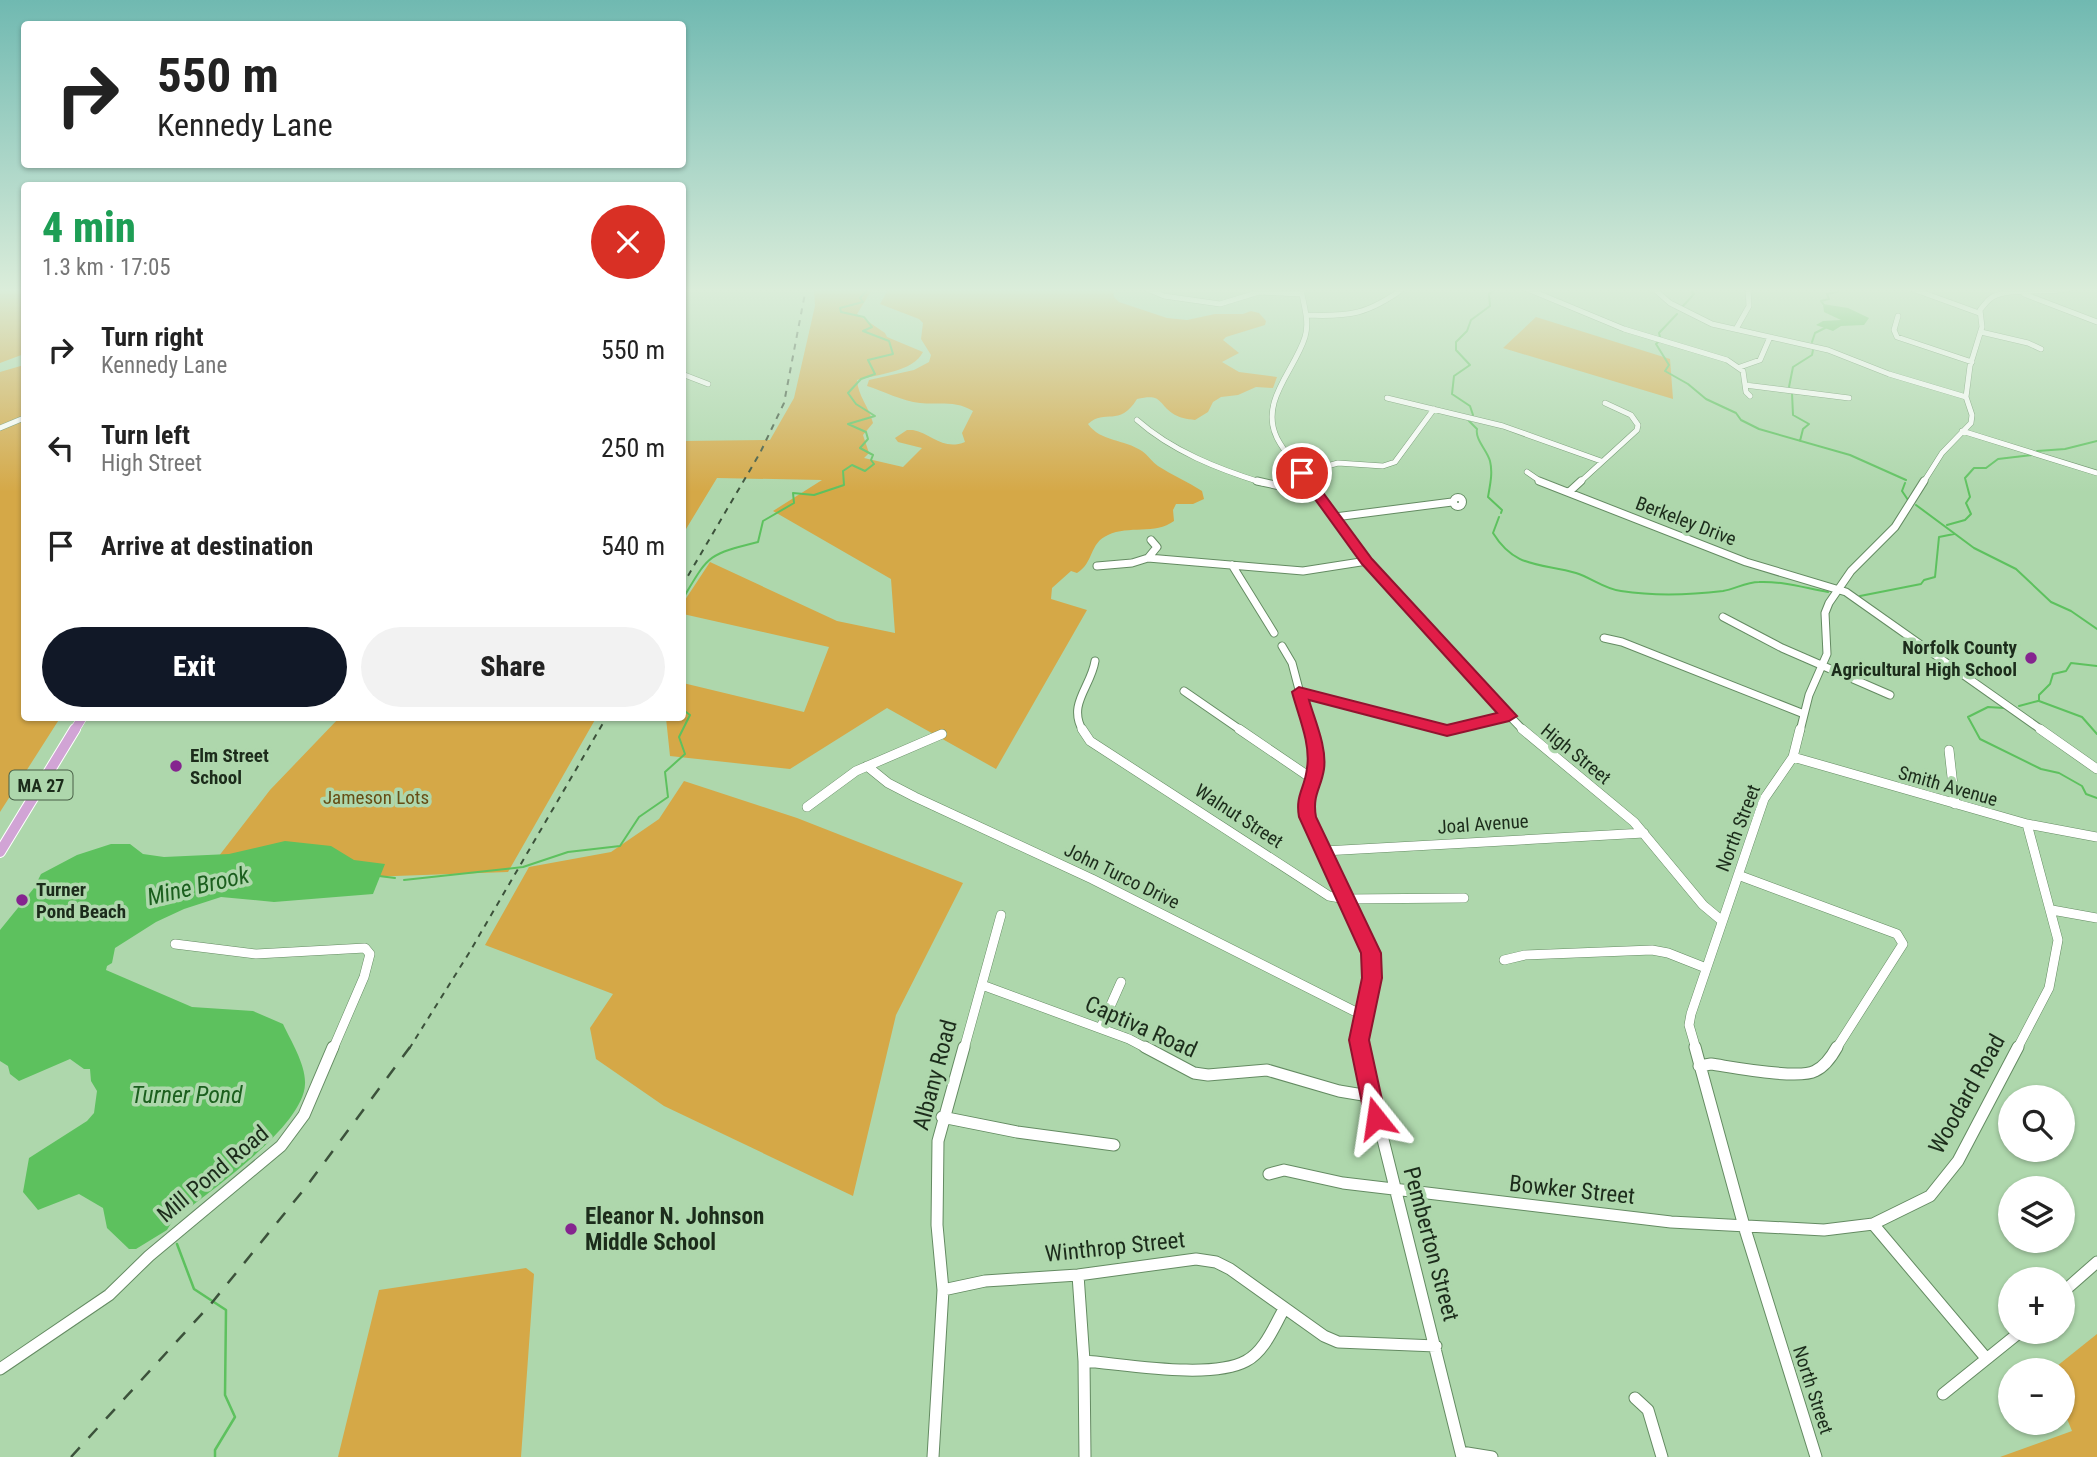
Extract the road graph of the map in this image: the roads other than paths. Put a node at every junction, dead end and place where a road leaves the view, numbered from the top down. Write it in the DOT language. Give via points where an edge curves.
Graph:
graph roads {
  1 [pos="1295,356"];
  2 [pos="1705,356"];
  3 [pos="1762,356"];
  4 [pos="1844,356"];
  5 [pos="1951,356"];
  6 [pos="1974,356"];
  7 [pos="1972,362"];
  8 [pos="1740,367"];
  9 [pos="686,376"];
  10 [pos="708,384"];
  11 [pos="1745,384"];
  12 [pos="1750,396"];
  13 [pos="1966,397"];
  14 [pos="1387,398"];
  15 [pos="1850,398"];
  16 [pos="1605,403"];
  17 [pos="1434,409"];
  18 [pos="21,419"];
  19 [pos="1137,420"];
  20 [pos="0,428"];
  21 [pos="1962,431"];
  22 [pos="1601,461"];
  23 [pos="1527,472"];
  24 [pos="2097,472"];
  25 [pos="1302,473"];
  26 [pos="1569,492"];
  27 [pos="1317,494"];
  28 [pos="1452,502"];
  29 [pos="1335,517"];
  30 [pos="1151,540"];
  31 [pos="1148,558"];
  32 [pos="1367,561"];
  33 [pos="1233,565"];
  34 [pos="1097,566"];
  35 [pos="1839,589"];
  36 [pos="1723,617"];
  37 [pos="1274,633"];
  38 [pos="1605,638"];
  39 [pos="1282,646"];
  40 [pos="1095,661"];
  41 [pos="1823,664"];
  42 [pos="1184,691"];
  43 [pos="1299,692"];
  44 [pos="1889,695"];
  45 [pos="1804,714"];
  46 [pos="1509,716"];
  47 [pos="80,721"];
  48 [pos="942,734"];
  49 [pos="1949,750"];
  50 [pos="1793,757"];
  51 [pos="867,766"];
  52 [pos="2097,769"];
  53 [pos="1311,778"];
  54 [pos="1955,804"];
  55 [pos="807,807"];
  56 [pos="2027,824"];
  57 [pos="1644,833"];
  58 [pos="2097,836"];
  59 [pos="1324,851"];
  60 [pos="0,852"];
  61 [pos="1738,875"];
  62 [pos="1464,898"];
  63 [pos="1346,899"];
  64 [pos="2052,910"];
  65 [pos="1001,915"];
  66 [pos="2097,918"];
  67 [pos="1721,920"];
  68 [pos="175,944"];
  69 [pos="1504,960"];
  70 [pos="1706,968"];
  71 [pos="1121,982"];
  72 [pos="982,985"];
  73 [pos="1364,1016"];
  74 [pos="1101,1027"];
  75 [pos="1699,1066"];
  76 [pos="1369,1096"];
  77 [pos="942,1117"];
  78 [pos="1114,1145"];
  79 [pos="1269,1174"];
  80 [pos="1395,1189"];
  81 [pos="1873,1224"];
  82 [pos="1744,1226"];
  83 [pos="2097,1262"];
  84 [pos="1078,1275"];
  85 [pos="2075,1281"];
  86 [pos="943,1290"];
  87 [pos="1284,1309"];
  88 [pos="2004,1344"];
  89 [pos="1436,1346"];
  90 [pos="1986,1358"];
  91 [pos="1084,1361"];
  92 [pos="0,1369"];
  93 [pos="1943,1394"];
  94 [pos="1635,1398"];
  95 [pos="1461,1455"];
  96 [pos="933,1457"];
  97 [pos="1085,1457"];
  98 [pos="1492,1457"];
  99 [pos="1662,1457"];
  100 [pos="1816,1457"];
  1 -- 25 [label="street, High Street" via="1277,389 1271,420"];
  2 -- 8 [label="street"];
  3 -- 8 [label="street"];
  4 -- 13 [label="street"];
  5 -- 7 [label="street"];
  6 -- 7 [label="street"];
  7 -- 13 [label="street"];
  8 -- 11 [label="street"];
  9 -- 10 [label="street"];
  11 -- 12 [label="street"];
  11 -- 15 [label="street"];
  13 -- 21 [label="street" via="1971,424"];
  14 -- 17 [label="street"];
  16 -- 22 [label="street" via="1631,415 1638,425"];
  17 -- 22 [label="street" via="1503,426"];
  17 -- 25 [label="street" via="1395,462 1383,466 1338,463"];
  18 -- 20 [label="street"];
  19 -- 27 [label="street" via="1153,434 1230,472"];
  21 -- 24 [label="street"];
  21 -- 35 [label="street, North Street" via="1942,453 1895,527"];
  22 -- 26 [label="street"];
  23 -- 26 [label="street, Berkeley Drive"];
  25 -- 27 [label="street, High Street"];
  26 -- 35 [label="street, Berkeley Drive" via="1746,562"];
  27 -- 29 [label="street, High Street"];
  28 -- 29 [label="street"];
  29 -- 32 [label="street, High Street"];
  30 -- 31 [label="street" via="1157,547"];
  31 -- 33 [label="street"];
  31 -- 34 [label="street"];
  32 -- 33 [label="street" via="1318,571"];
  32 -- 46 [label="street, High Street"];
  33 -- 37 [label="street"];
  35 -- 41 [label="street, North Street" via="1825,612 1828,642"];
  35 -- 52 [label="street, Berkeley Drive"];
  36 -- 41 [label="street"];
  38 -- 45 [label="street"];
  39 -- 43 [label="street, Pemberton Street"];
  40 -- 63 [label="street, Walnut Street" via="1076,702 1090,741 1329,896"];
  41 -- 44 [label="street"];
  41 -- 45 [label="street, North Street"];
  42 -- 53 [label="street"];
  43 -- 46 [label="street" via="1447,730"];
  43 -- 53 [label="street, Pemberton Street" via="1314,745 1316,768"];
  45 -- 50 [label="street, North Street"];
  46 -- 57 [label="street, High Street"];
  47 -- 60 [label="main road, MA 27"];
  48 -- 51 [label="street"];
  49 -- 54 [label="street"];
  50 -- 54 [label="street, Smith Avenue"];
  50 -- 61 [label="street, North Street" via="1764,799"];
  51 -- 55 [label="street"];
  51 -- 73 [label="street, John Turco Drive" via="915,797 1104,885"];
  53 -- 59 [label="street, Pemberton Street" via="1305,802"];
  54 -- 56 [label="street, Smith Avenue"];
  56 -- 58 [label="street, Smith Avenue"];
  56 -- 64 [label="street, Woodard Road"];
  57 -- 59 [label="street, Joal Avenue"];
  57 -- 67 [label="street, High Street" via="1703,905"];
  59 -- 63 [label="street, Pemberton Street"];
  61 -- 67 [label="street, North Street"];
  61 -- 75 [label="street" via="1897,934 1903,942 1830,1058 1814,1072"];
  62 -- 63 [label="street, Walnut Street"];
  63 -- 73 [label="street, Pemberton Street" via="1371,953 1372,978"];
  64 -- 66 [label="street"];
  64 -- 81 [label="street, Woodard Road" via="2058,940 2049,988 1958,1161 1930,1196"];
  65 -- 72 [label="street, Albany Road"];
  67 -- 70 [label="street, North Street"];
  68 -- 92 [label="street, Mill Pond Road" via="256,954 365,948 370,954 304,1115 281,1146 109,1295"];
  69 -- 70 [label="street" via="1525,955 1652,950"];
  70 -- 75 [label="street, North Street" via="1689,1025"];
  71 -- 74 [label="street"];
  72 -- 74 [label="street, Captiva Road"];
  72 -- 77 [label="street, Albany Road"];
  73 -- 76 [label="street, Pemberton Street" via="1359,1040"];
  74 -- 76 [label="street, Captiva Road" via="1194,1073 1267,1070"];
  75 -- 82 [label="street, North Street"];
  76 -- 80 [label="street, Pemberton Street"];
  77 -- 78 [label="street"];
  77 -- 86 [label="street, Albany Road" via="936,1190"];
  79 -- 80 [label="street, Bowker Street" via="1284,1170"];
  80 -- 82 [label="street, Bowker Street"];
  80 -- 89 [label="street, Pemberton Street"];
  81 -- 82 [label="street, Woodard Road" via="1824,1230"];
  81 -- 90 [label="street"];
  82 -- 100 [label="street, North Street"];
  83 -- 85 [label="street"];
  84 -- 86 [label="street, Winthrop Street" via="985,1280"];
  84 -- 87 [label="street, Winthrop Street" via="1196,1258 1230,1269"];
  84 -- 91 [label="street"];
  86 -- 96 [label="street, Albany Road"];
  87 -- 89 [label="street, Winthrop Street" via="1338,1342"];
  87 -- 91 [label="street" via="1262,1348 1236,1366 1189,1368"];
  88 -- 90 [label="street"];
  89 -- 95 [label="street, Pemberton Street"];
  90 -- 93 [label="street"];
  91 -- 97 [label="street"];
  94 -- 99 [label="street" via="1648,1410"];
  95 -- 98 [label="street"];
}
